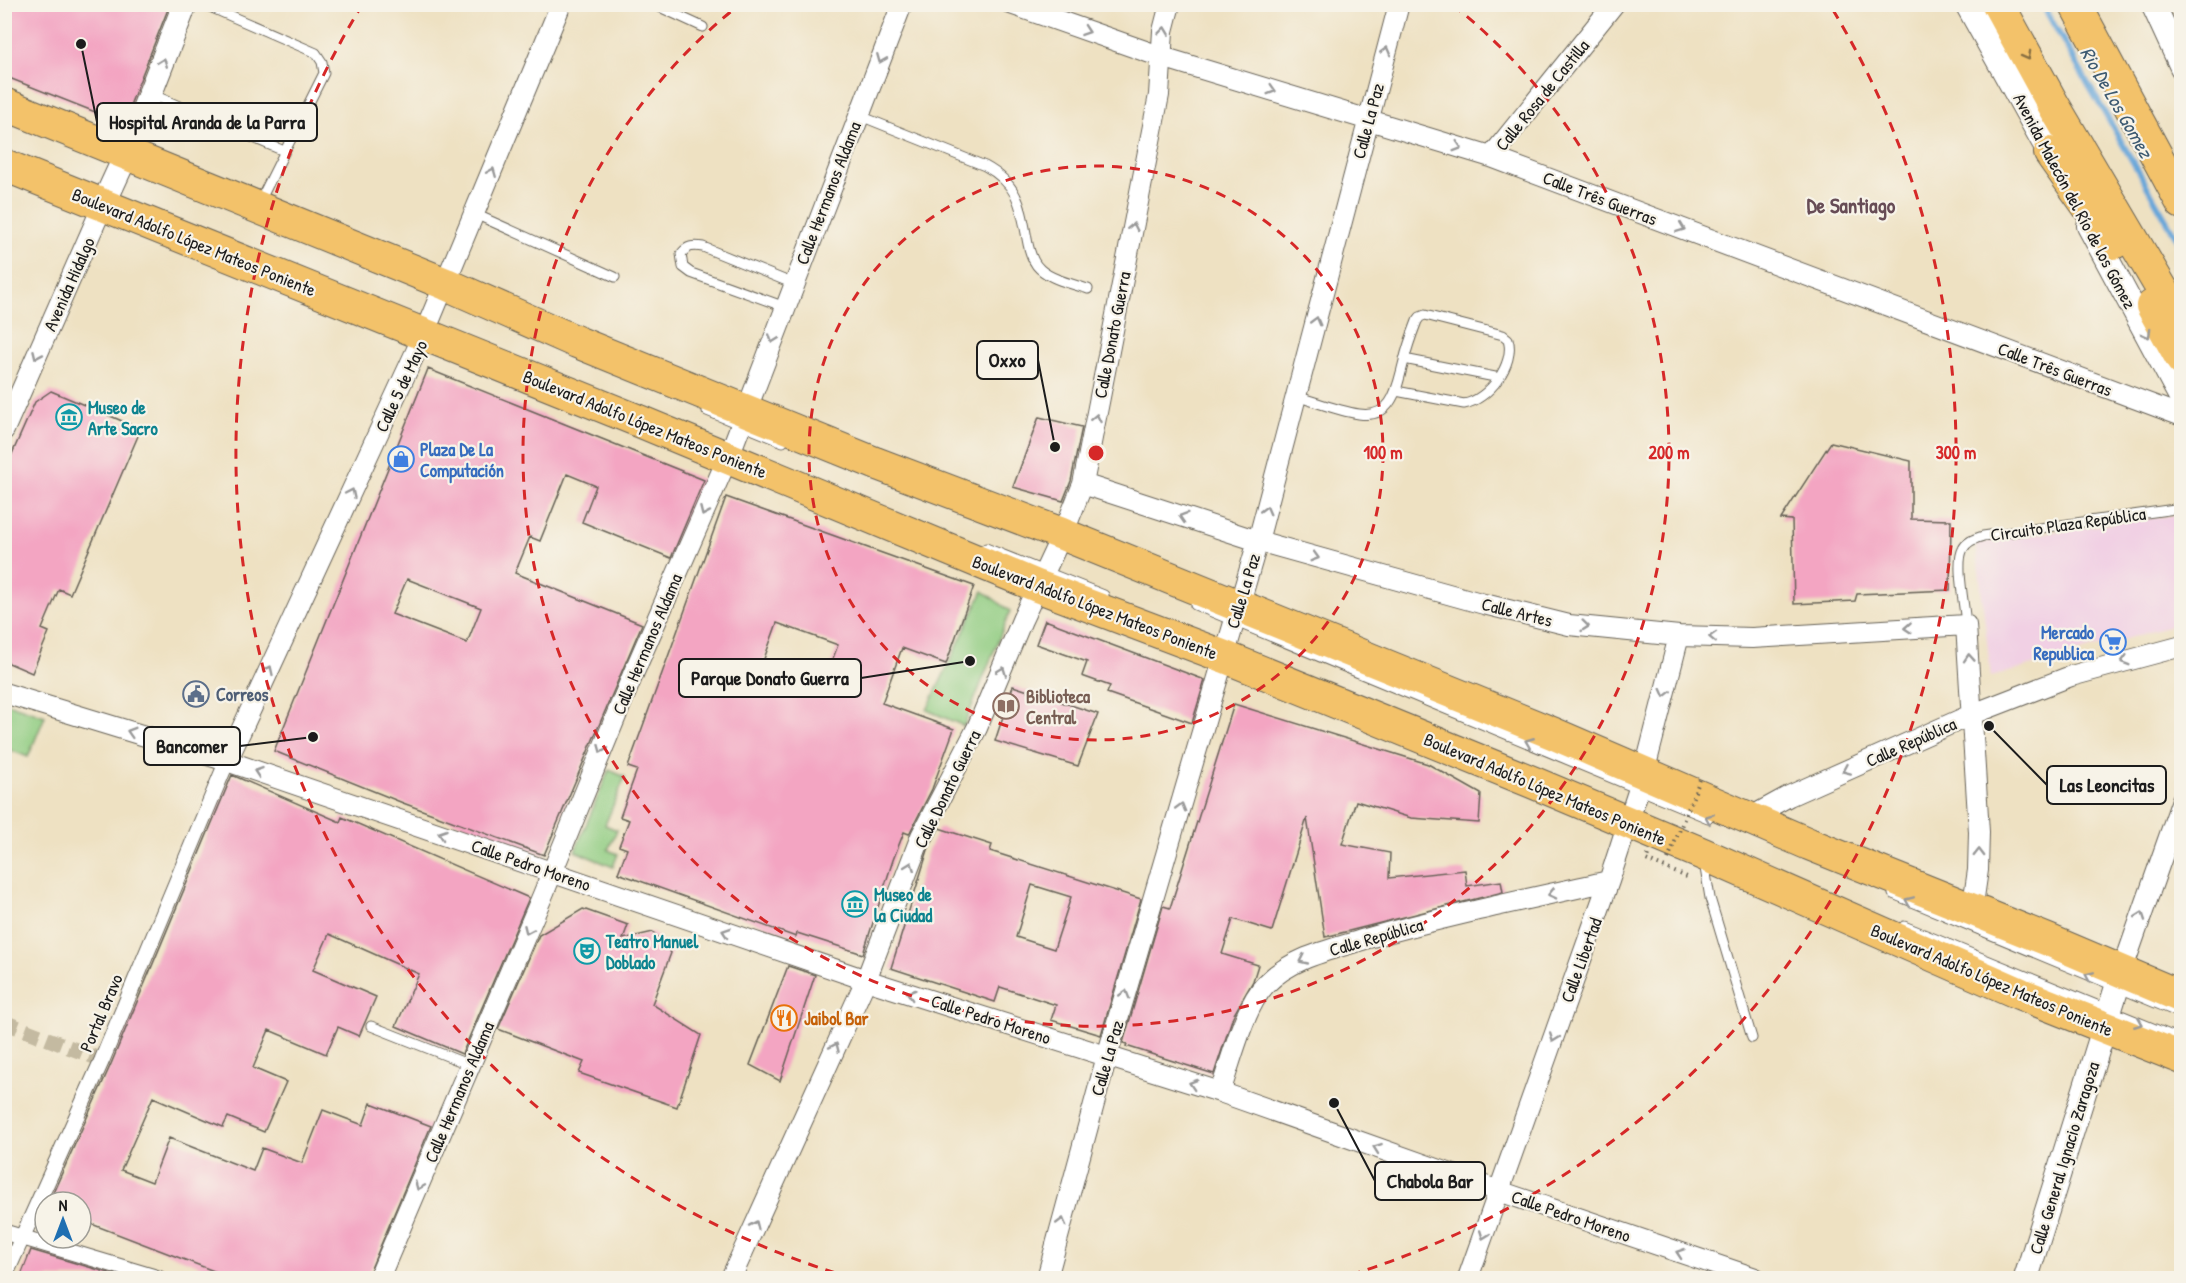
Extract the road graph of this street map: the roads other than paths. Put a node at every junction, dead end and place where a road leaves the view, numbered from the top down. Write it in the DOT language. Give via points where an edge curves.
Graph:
graph roads {
  1 [pos="184,4"];
  2 [pos="203,4"];
  3 [pos="561,4"];
  4 [pos="653,4"];
  5 [pos="902,4"];
  6 [pos="1011,4"];
  7 [pos="1170,4"];
  8 [pos="1399,4"];
  9 [pos="1614,4"];
  10 [pos="1967,4"];
  11 [pos="1998,4"];
  12 [pos="2075,4"];
  13 [pos="2153,4"];
  14 [pos="703,27"];
  15 [pos="1162,57"];
  16 [pos="2181,68"];
  17 [pos="151,94"];
  18 [pos="4,104"];
  19 [pos="858,115"];
  20 [pos="1368,119"];
  21 [pos="284,151"];
  22 [pos="2050,153"];
  23 [pos="1491,157"];
  24 [pos="4,165"];
  25 [pos="122,165"];
  26 [pos="108,197"];
  27 [pos="2181,203"];
  28 [pos="256,208"];
  29 [pos="475,214"];
  30 [pos="615,277"];
  31 [pos="794,284"];
  32 [pos="1088,289"];
  33 [pos="442,293"];
  34 [pos="785,307"];
  35 [pos="2181,323"];
  36 [pos="428,326"];
  37 [pos="1404,359"];
  38 [pos="2181,360"];
  39 [pos="1500,378"];
  40 [pos="1396,391"];
  41 [pos="1296,396"];
  42 [pos="2181,399"];
  43 [pos="697,407"];
  44 [pos="2181,416"];
  45 [pos="744,418"];
  46 [pos="4,430"];
  47 [pos="795,447"];
  48 [pos="731,451"];
  49 [pos="1083,484"];
  50 [pos="2181,508"];
  51 [pos="1258,542"];
  52 [pos="977,544"];
  53 [pos="1058,544"];
  54 [pos="1041,579"];
  55 [pos="1111,597"];
  56 [pos="1182,599"];
  57 [pos="1236,614"];
  58 [pos="1966,625"];
  59 [pos="1679,636"];
  60 [pos="2181,646"];
  61 [pos="1228,647"];
  62 [pos="4,693"];
  63 [pos="1973,714"];
  64 [pos="227,761"];
  65 [pos="1642,781"];
  66 [pos="2181,800"];
  67 [pos="1631,815"];
  68 [pos="1734,820"];
  69 [pos="1695,865"];
  70 [pos="552,872"];
  71 [pos="1609,881"];
  72 [pos="1885,891"];
  73 [pos="1972,911"];
  74 [pos="1893,921"];
  75 [pos="866,980"];
  76 [pos="2119,980"];
  77 [pos="2181,997"];
  78 [pos="2181,1014"];
  79 [pos="2107,1020"];
  80 [pos="371,1026"];
  81 [pos="1752,1038"];
  82 [pos="2181,1040"];
  83 [pos="1107,1056"];
  84 [pos="2181,1058"];
  85 [pos="470,1065"];
  86 [pos="1220,1092"];
  87 [pos="1499,1191"];
  88 [pos="4,1232"];
  89 [pos="21,1238"];
  90 [pos="4,1278"];
  91 [pos="158,1278"];
  92 [pos="380,1278"];
  93 [pos="731,1278"];
  94 [pos="1047,1278"];
  95 [pos="1468,1278"];
  96 [pos="1755,1278"];
  97 [pos="2026,1278"];
  17 -- 1 [label="street, Avenida Hidalgo, one-way"];
  2 -- 21 [label="lane" via="316,52 322,62 324,73"];
  29 -- 3 [label="street, Calle 5 de Mayo, one-way"];
  4 -- 14 [label="lane"];
  5 -- 19 [label="street, Calle Hermanos Aldama, one-way"];
  6 -- 15 [label="street, Calle Três Guerras, one-way"];
  15 -- 7 [label="street, Calle Donato Guerra, one-way"];
  20 -- 8 [label="street, Calle La Paz, one-way"];
  9 -- 23 [label="street, Calle Rosa de Castilla"];
  10 -- 22 [label="street, Avenida Malecón del Río de los Gómez"];
  11 -- 35 [label="main road, Avenida Malecón del Río de los Gómez, one-way"];
  12 -- 27 [label="main road"];
  13 -- 16 [label="street"];
  15 -- 20 [label="street, Calle Três Guerras, one-way"];
  49 -- 15 [label="street, Calle Donato Guerra, one-way" via="1159,95"];
  17 -- 21 [label="lane"];
  17 -- 25 [label="street, Avenida Hidalgo"];
  18 -- 25 [label="main road"];
  19 -- 31 [label="street, Calle Hermanos Aldama"];
  19 -- 32 [label="lane" via="1000,174 1020,202 1030,254 1039,268"];
  20 -- 23 [label="street, Calle Três Guerras, one-way"];
  41 -- 20 [label="street, Calle La Paz, one-way"];
  21 -- 28 [label="lane"];
  22 -- 38 [label="main road" via="2119,250"];
  22 -- 42 [label="street, Avenida Malecón del Río de los Gómez, one-way"];
  23 -- 44 [label="street, Calle Três Guerras, one-way"];
  24 -- 26 [label="main road, Boulevard Adolfo López Mateos Poniente"];
  25 -- 26 [label="street, Avenida Hidalgo"];
  25 -- 28 [label="main road"];
  26 -- 36 [label="main road, Boulevard Adolfo López Mateos Poniente"];
  26 -- 46 [label="street, Avenida Hidalgo, one-way"];
  28 -- 33 [label="main road"];
  29 -- 30 [label="lane"];
  29 -- 33 [label="street, Calle 5 de Mayo"];
  31 -- 34 [label="street, Calle Hermanos Aldama"];
  31 -- 34 [label="lane" via="703,247 694,245 681,254 683,267 690,273"];
  33 -- 36 [label="street, Calle 5 de Mayo"];
  33 -- 45 [label="main road" via="577,342"];
  34 -- 45 [label="street, Calle Hermanos Aldama, one-way"];
  36 -- 48 [label="main road, Boulevard Adolfo López Mateos Poniente"];
  64 -- 36 [label="street, Calle 5 de Mayo, one-way"];
  37 -- 39 [label="lane"];
  37 -- 39 [label="lane" via="1417,321 1425,315 1508,339 1510,350"];
  37 -- 40 [label="lane"];
  39 -- 40 [label="lane" via="1482,396 1464,404"];
  40 -- 41 [label="lane" via="1382,410 1371,414"];
  51 -- 41 [label="street, Calle La Paz, one-way"];
  43 -- 45 [label="lane"];
  45 -- 47 [label="lane"];
  45 -- 48 [label="street, Calle Hermanos Aldama"];
  45 -- 53 [label="main road" via="874,463"];
  48 -- 54 [label="main road, Boulevard Adolfo López Mateos Poniente"];
  48 -- 70 [label="street, Calle Hermanos Aldama, one-way"];
  51 -- 49 [label="street, Calle Artes, one-way"];
  49 -- 53 [label="street, Calle Donato Guerra"];
  50 -- 58 [label="lane, Circuito Plaza República" via="1983,536 1968,542 1960,561"];
  51 -- 57 [label="street, Calle La Paz"];
  51 -- 59 [label="street, Calle Artes, one-way" via="1569,625"];
  52 -- 54 [label="lane"];
  53 -- 54 [label="street, Calle Donato Guerra"];
  53 -- 57 [label="main road"];
  54 -- 55 [label="lane"];
  54 -- 61 [label="main road, Boulevard Adolfo López Mateos Poniente"];
  75 -- 54 [label="street, Calle Donato Guerra, one-way" via="921,836 977,728"];
  56 -- 57 [label="lane"];
  57 -- 61 [label="street, Calle La Paz"];
  65 -- 57 [label="main road, one-way" via="1552,733"];
  58 -- 59 [label="street, Calle Artes, one-way" via="1752,638"];
  63 -- 58 [label="street, Circuito Plaza República, one-way"];
  59 -- 65 [label="street, Calle Libertad, one-way"];
  60 -- 63 [label="street, Calle República, one-way" via="2071,676"];
  61 -- 67 [label="main road, Boulevard Adolfo López Mateos Poniente" via="1532,782"];
  83 -- 61 [label="street, Calle La Paz, one-way"];
  64 -- 62 [label="street, Calle Pedro Moreno, one-way"];
  63 -- 68 [label="street, Calle República, one-way"];
  73 -- 63 [label="street, Circuito Plaza República, one-way" via="1979,832"];
  70 -- 64 [label="street, Calle Pedro Moreno, one-way"];
  64 -- 89 [label="street, Portal Bravo" via="102,1060"];
  65 -- 67 [label="street, Calle Libertad"];
  68 -- 65 [label="main road, one-way"];
  76 -- 66 [label="street, Calle General Ignacio Zaragoza, one-way"];
  67 -- 69 [label="main road, Boulevard Adolfo López Mateos Poniente"];
  67 -- 71 [label="street, Calle Libertad"];
  68 -- 73 [label="main road"];
  69 -- 79 [label="main road, Boulevard Adolfo López Mateos Poniente" via="2021,994"];
  69 -- 81 [label="lane" via="1710,898"];
  75 -- 70 [label="street, Calle Pedro Moreno, one-way"];
  70 -- 85 [label="street, Calle Hermanos Aldama, one-way"];
  71 -- 86 [label="street, Calle República, one-way" via="1411,926 1311,956 1283,969 1265,984 1252,1003"];
  71 -- 87 [label="street, Calle Libertad, one-way"];
  76 -- 72 [label="lane, one-way"];
  73 -- 76 [label="main road" via="2048,940"];
  74 -- 79 [label="lane"];
  83 -- 75 [label="street, Calle Pedro Moreno, one-way"];
  93 -- 75 [label="street, Calle Donato Guerra, one-way"];
  76 -- 77 [label="main road"];
  76 -- 78 [label="lane"];
  76 -- 79 [label="street, Calle General Ignacio Zaragoza"];
  79 -- 82 [label="lane, one-way"];
  79 -- 84 [label="main road, Boulevard Adolfo López Mateos Poniente"];
  79 -- 97 [label="street, Calle General Ignacio Zaragoza"];
  80 -- 85 [label="lane"];
  86 -- 83 [label="street, Calle Pedro Moreno, one-way"];
  94 -- 83 [label="street, Calle La Paz, one-way"];
  85 -- 92 [label="street, Calle Hermanos Aldama, one-way"];
  87 -- 86 [label="street, Calle Pedro Moreno, one-way"];
  87 -- 95 [label="street, Calle Libertad, one-way"];
  96 -- 87 [label="street, Calle Pedro Moreno, one-way"];
  88 -- 89 [label="street"];
  89 -- 90 [label="street, Portal Bravo"];
  89 -- 91 [label="street"];
}
